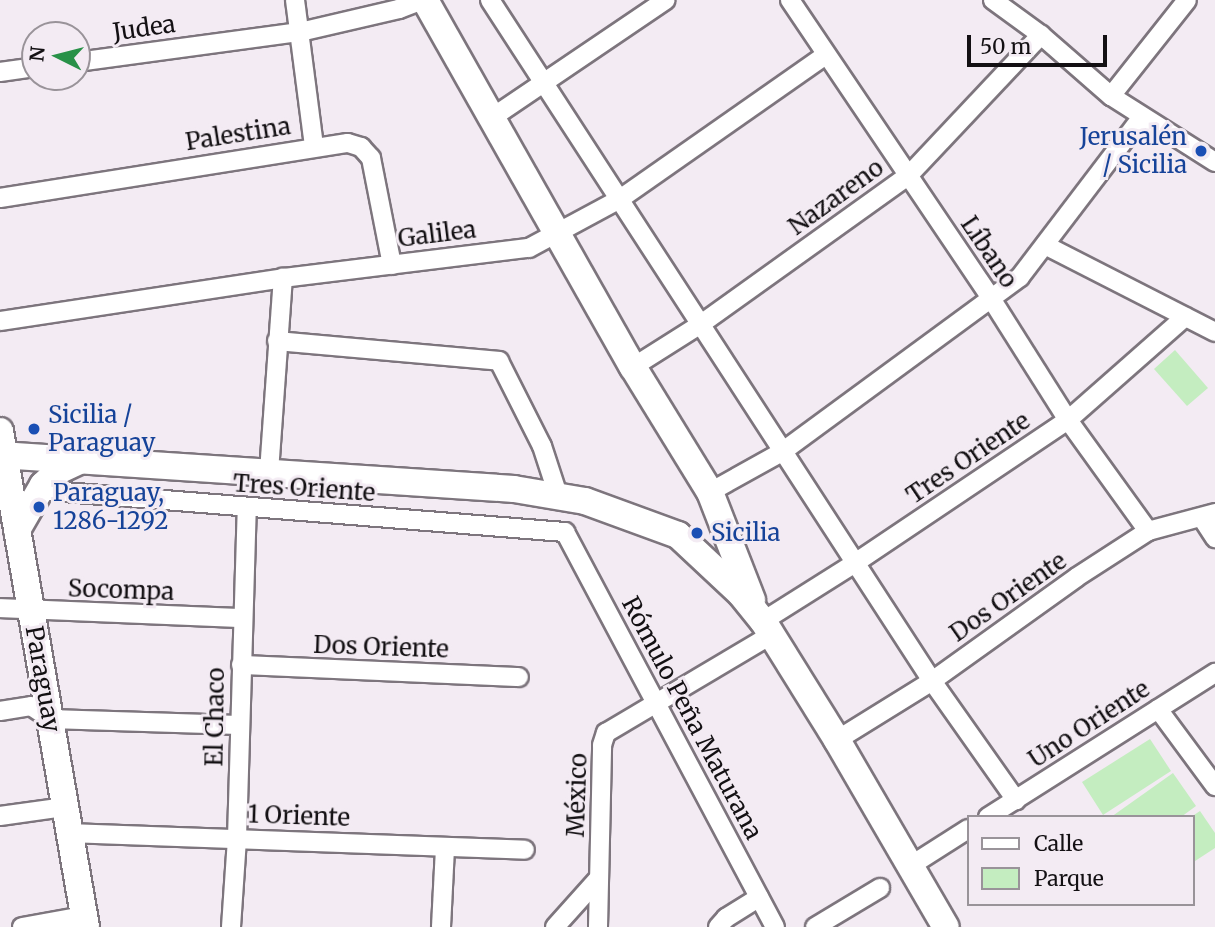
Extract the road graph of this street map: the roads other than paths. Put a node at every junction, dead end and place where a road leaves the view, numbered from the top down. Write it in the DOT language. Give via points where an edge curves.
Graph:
graph roads {
  1 [pos="295,0"];
  2 [pos="423,0"];
  3 [pos="490,0"];
  4 [pos="666,0"];
  5 [pos="790,0"];
  6 [pos="1187,0"];
  7 [pos="999,2"];
  8 [pos="300,32"];
  9 [pos="1041,35"];
  10 [pos="826,55"];
  11 [pos="91,60"];
  12 [pos="21,69"];
  13 [pos="0,72"];
  14 [pos="544,82"];
  15 [pos="1111,96"];
  16 [pos="1142,117"];
  17 [pos="490,119"];
  18 [pos="314,146"];
  19 [pos="1215,162"];
  20 [pos="908,176"];
  21 [pos="0,198"];
  22 [pos="620,199"];
  23 [pos="558,234"];
  24 [pos="1045,245"];
  25 [pos="392,265"];
  26 [pos="283,278"];
  27 [pos="992,300"];
  28 [pos="1185,317"];
  29 [pos="0,321"];
  30 [pos="701,324"];
  31 [pos="1215,332"];
  32 [pos="277,341"];
  33 [pos="633,367"];
  34 [pos="1068,420"];
  35 [pos="1,447"];
  36 [pos="782,452"];
  37 [pos="79,461"];
  38 [pos="269,472"];
  39 [pos="38,490"];
  40 [pos="710,492"];
  41 [pos="558,495"];
  42 [pos="247,508"];
  43 [pos="1209,516"];
  44 [pos="17,530"];
  45 [pos="1148,531"];
  46 [pos="565,533"];
  47 [pos="1215,538"];
  48 [pos="855,563"];
  49 [pos="0,608"];
  50 [pos="31,611"];
  51 [pos="242,618"];
  52 [pos="764,621"];
  53 [pos="241,665"];
  54 [pos="1215,673"];
  55 [pos="519,677"];
  56 [pos="932,681"];
  57 [pos="657,703"];
  58 [pos="1158,709"];
  59 [pos="0,711"];
  60 [pos="50,719"];
  61 [pos="239,724"];
  62 [pos="837,740"];
  63 [pos="1215,786"];
  64 [pos="1016,800"];
  65 [pos="991,815"];
  66 [pos="0,816"];
  67 [pos="68,820"];
  68 [pos="967,830"];
  69 [pos="237,838"];
  70 [pos="445,847"];
  71 [pos="525,850"];
  72 [pos="909,866"];
  73 [pos="599,878"];
  74 [pos="880,888"];
  75 [pos="759,897"];
  76 [pos="85,921"];
  77 [pos="22,927"];
  78 [pos="231,927"];
  79 [pos="441,927"];
  80 [pos="555,927"];
  81 [pos="598,927"];
  82 [pos="718,927"];
  83 [pos="775,927"];
  84 [pos="815,927"];
  85 [pos="946,927"];
  1 -- 8 [label="street"];
  2 -- 8 [label="street, Judea"];
  2 -- 17 [label="main road"];
  3 -- 14 [label="street"];
  4 -- 14 [label="street"];
  5 -- 10 [label="street, Líbano"];
  6 -- 15 [label="street"];
  7 -- 9 [label="street"];
  8 -- 11 [label="street, Judea"];
  8 -- 18 [label="street"];
  9 -- 15 [label="street"];
  9 -- 20 [label="street, Nazareno"];
  10 -- 20 [label="street, Líbano"];
  10 -- 22 [label="street, Galilea"];
  12 -- 13 [label="street"];
  14 -- 17 [label="street"];
  14 -- 22 [label="street"];
  15 -- 16 [label="street"];
  16 -- 19 [label="street"];
  16 -- 24 [label="street"];
  17 -- 23 [label="main road"];
  18 -- 21 [label="street, Palestina"];
  18 -- 25 [label="street, Palestina" via="355,144 371,158"];
  20 -- 27 [label="street, Líbano"];
  20 -- 30 [label="street, Nazareno"];
  22 -- 23 [label="street, Galilea"];
  22 -- 30 [label="street"];
  23 -- 25 [label="street, Galilea" via="530,248"];
  23 -- 33 [label="main road"];
  24 -- 27 [label="street" via="1020,277"];
  24 -- 28 [label="street"];
  25 -- 26 [label="street, Galilea"];
  26 -- 29 [label="street, Galilea"];
  26 -- 32 [label="street"];
  27 -- 34 [label="street, Líbano"];
  27 -- 36 [label="street"];
  28 -- 31 [label="street"];
  28 -- 34 [label="street, Tres Oriente"];
  30 -- 33 [label="street, Nazareno"];
  30 -- 36 [label="street"];
  32 -- 38 [label="street"];
  32 -- 41 [label="street" via="499,361 542,446"];
  33 -- 40 [label="main road"];
  34 -- 45 [label="street, Líbano"];
  34 -- 48 [label="street, Tres Oriente"];
  35 -- 37 [label="main road"];
  35 -- 44 [label="main road, Paraguay"];
  36 -- 40 [label="street"];
  36 -- 48 [label="street"];
  37 -- 38 [label="main road"];
  37 -- 39 [label="main road" via="58,471"];
  38 -- 41 [label="main road"];
  39 -- 42 [label="street, Tres Oriente"];
  39 -- 44 [label="main road"];
  40 -- 52 [label="main road"];
  41 -- 52 [label="main road" via="678,535"];
  42 -- 46 [label="street, Tres Oriente"];
  42 -- 51 [label="street, El Chaco"];
  43 -- 45 [label="street, Dos Oriente"];
  43 -- 47 [label="street"];
  44 -- 50 [label="main road, Paraguay"];
  45 -- 56 [label="street, Dos Oriente"];
  46 -- 57 [label="street, Rómulo Peña Maturana"];
  48 -- 52 [label="street, Tres Oriente"];
  48 -- 56 [label="street"];
  49 -- 50 [label="street, Socompa"];
  50 -- 51 [label="street, Socompa"];
  50 -- 60 [label="main road, Paraguay"];
  51 -- 53 [label="street, El Chaco"];
  52 -- 57 [label="street, México"];
  52 -- 62 [label="main road"];
  53 -- 55 [label="street, Dos Oriente"];
  53 -- 61 [label="street, El Chaco"];
  54 -- 58 [label="street, Uno Oriente"];
  56 -- 62 [label="street, Dos Oriente"];
  56 -- 64 [label="street"];
  57 -- 73 [label="street, México" via="616,724 603,739"];
  57 -- 75 [label="street, Rómulo Peña Maturana"];
  58 -- 63 [label="street"];
  58 -- 64 [label="street, Uno Oriente"];
  59 -- 60 [label="street" via="31,706"];
  60 -- 61 [label="street"];
  60 -- 67 [label="main road, Paraguay"];
  61 -- 69 [label="street, El Chaco"];
  62 -- 72 [label="main road"];
  64 -- 65 [label="street, Uno Oriente"];
  66 -- 67 [label="street, 1 Oriente"];
  67 -- 69 [label="street, 1 Oriente"];
  67 -- 76 [label="main road, Paraguay"];
  68 -- 72 [label="street"];
  69 -- 70 [label="street, 1 Oriente"];
  69 -- 78 [label="street, El Chaco"];
  70 -- 71 [label="street, 1 Oriente"];
  70 -- 79 [label="street"];
  72 -- 85 [label="main road"];
  73 -- 80 [label="street"];
  73 -- 81 [label="street, México"];
  74 -- 84 [label="street"];
  75 -- 82 [label="street"];
  75 -- 83 [label="street, Rómulo Peña Maturana"];
  76 -- 77 [label="street"];
}
